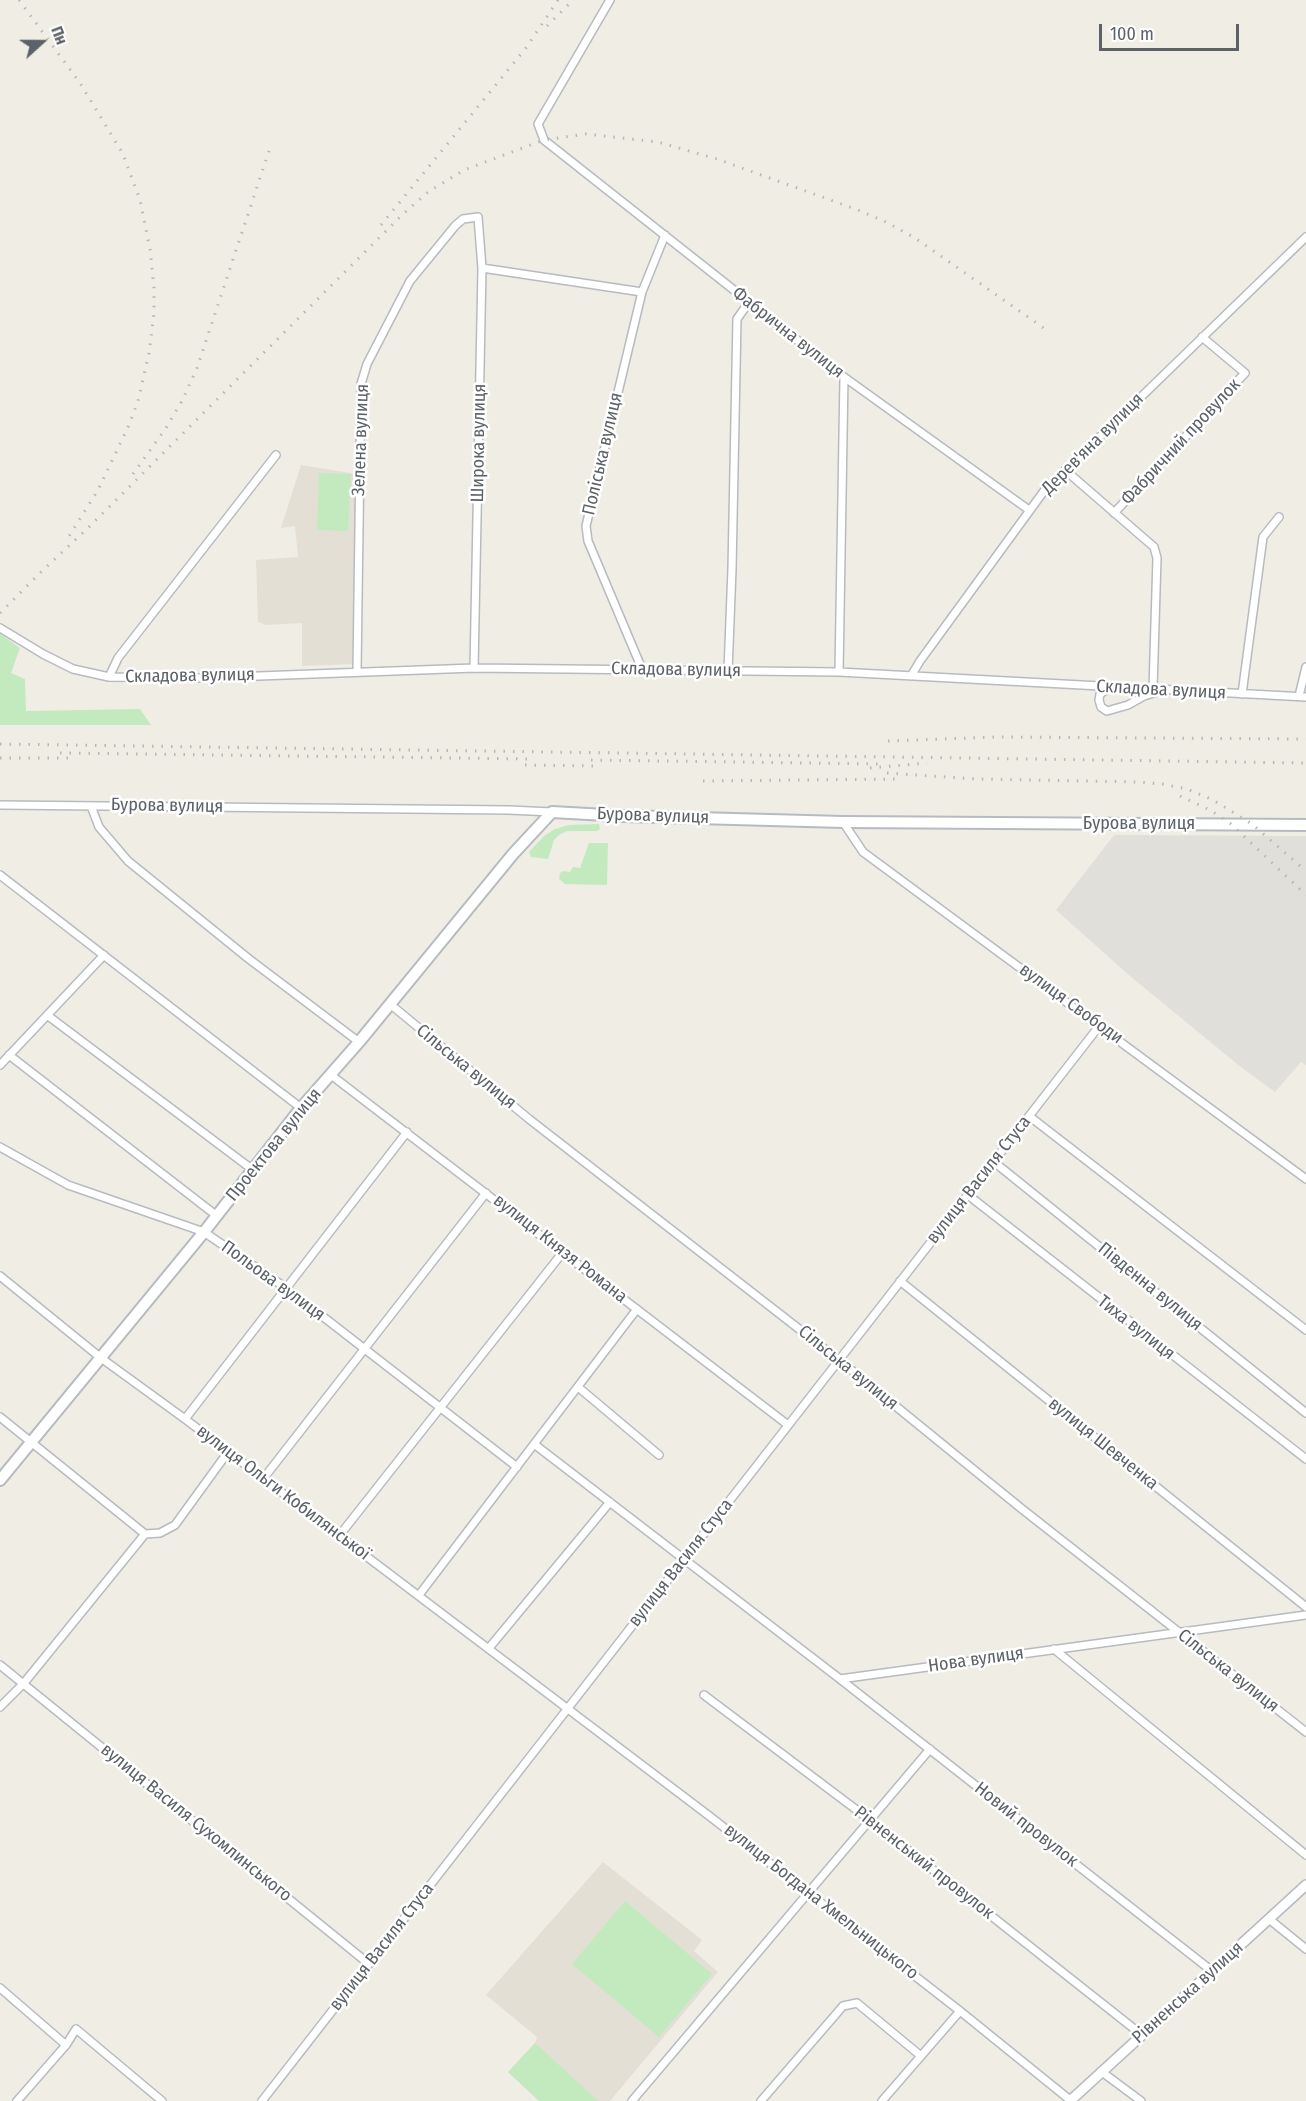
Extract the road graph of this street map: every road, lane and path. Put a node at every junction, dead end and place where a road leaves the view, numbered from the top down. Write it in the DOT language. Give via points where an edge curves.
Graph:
graph roads {
  1 [pos="610,0"];
  2 [pos="478,217"];
  3 [pos="665,235"];
  4 [pos="1306,237"];
  5 [pos="482,267"];
  6 [pos="642,292"];
  7 [pos="749,302"];
  8 [pos="1202,337"];
  9 [pos="844,377"];
  10 [pos="276,454"];
  11 [pos="1065,470"];
  12 [pos="1029,510"];
  13 [pos="1114,513"];
  14 [pos="1278,517"];
  15 [pos="0,628"];
  16 [pos="1306,667"];
  17 [pos="474,668"];
  18 [pos="642,669"];
  19 [pos="357,671"];
  20 [pos="728,671"];
  21 [pos="839,672"];
  22 [pos="911,676"];
  23 [pos="110,677"];
  24 [pos="1119,688"];
  25 [pos="1154,689"];
  26 [pos="1162,690"];
  27 [pos="1242,694"];
  28 [pos="1303,697"];
  29 [pos="0,805"];
  30 [pos="91,806"];
  31 [pos="552,812"];
  32 [pos="843,822"];
  33 [pos="1306,825"];
  34 [pos="0,875"];
  35 [pos="104,956"];
  36 [pos="390,1004"];
  37 [pos="46,1015"];
  38 [pos="1100,1025"];
  39 [pos="359,1042"];
  40 [pos="9,1055"];
  41 [pos="0,1065"];
  42 [pos="331,1075"];
  43 [pos="301,1108"];
  44 [pos="1029,1116"];
  45 [pos="407,1132"];
  46 [pos="0,1147"];
  47 [pos="994,1162"];
  48 [pos="253,1170"];
  49 [pos="1306,1179"];
  50 [pos="486,1193"];
  51 [pos="968,1195"];
  52 [pos="217,1216"];
  53 [pos="204,1232"];
  54 [pos="563,1252"];
  55 [pos="0,1276"];
  56 [pos="900,1281"];
  57 [pos="286,1288"];
  58 [pos="637,1309"];
  59 [pos="1306,1330"];
  60 [pos="364,1349"];
  61 [pos="101,1358"];
  62 [pos="839,1360"];
  63 [pos="578,1387"];
  64 [pos="440,1407"];
  65 [pos="1306,1413"];
  66 [pos="0,1418"];
  67 [pos="185,1419"];
  68 [pos="788,1425"];
  69 [pos="32,1442"];
  70 [pos="534,1444"];
  71 [pos="228,1452"];
  72 [pos="659,1455"];
  73 [pos="1306,1459"];
  74 [pos="517,1467"];
  75 [pos="263,1479"];
  76 [pos="0,1480"];
  77 [pos="610,1502"];
  78 [pos="145,1534"];
  79 [pos="339,1536"];
  80 [pos="684,1559"];
  81 [pos="419,1595"];
  82 [pos="1306,1607"];
  83 [pos="1306,1615"];
  84 [pos="1177,1632"];
  85 [pos="489,1648"];
  86 [pos="1054,1649"];
  87 [pos="0,1665"];
  88 [pos="840,1679"];
  89 [pos="24,1683"];
  90 [pos="704,1695"];
  91 [pos="0,1707"];
  92 [pos="568,1708"];
  93 [pos="1306,1732"];
  94 [pos="930,1749"];
  95 [pos="870,1820"];
  96 [pos="1306,1855"];
  97 [pos="1306,1885"];
  98 [pos="807,1892"];
  99 [pos="1269,1919"];
  100 [pos="1306,1949"];
  101 [pos="369,1964"];
  102 [pos="1212,1971"];
  103 [pos="0,1988"];
  104 [pos="960,2011"];
  105 [pos="1142,2035"];
  106 [pos="66,2045"];
  107 [pos="921,2056"];
  108 [pos="1102,2072"];
  109 [pos="16,2101"];
  110 [pos="162,2101"];
  111 [pos="262,2101"];
  112 [pos="632,2101"];
  113 [pos="762,2101"];
  114 [pos="882,2101"];
  115 [pos="1070,2101"];
  116 [pos="1141,2101"];
  1 -- 3 [label="street, Фабрична вулиця" via="538,124 552,148"];
  2 -- 5 [label="street, Широка вулиця"];
  2 -- 19 [label="street, Зелена вулиця" via="464,219 454,226 411,281 367,364 361,384"];
  3 -- 6 [label="street, Поліська вулиця"];
  3 -- 7 [label="street, Фабрична вулиця"];
  4 -- 8 [label="street, Дерев'яна вулиця"];
  5 -- 6 [label="street"];
  5 -- 17 [label="street, Широка вулиця"];
  6 -- 18 [label="street, Поліська вулиця" via="586,526 588,541"];
  7 -- 9 [label="street, Фабрична вулиця"];
  7 -- 20 [label="street" via="737,319"];
  8 -- 11 [label="street, Дерев'яна вулиця"];
  8 -- 13 [label="street, Фабричний провулок" via="1245,374"];
  9 -- 12 [label="street, Фабрична вулиця"];
  9 -- 21 [label="street"];
  10 -- 23 [label="street" via="118,658"];
  11 -- 12 [label="street, Дерев'яна вулиця"];
  11 -- 13 [label="street"];
  12 -- 22 [label="street, Дерев'яна вулиця"];
  13 -- 25 [label="street, Фабричний провулок" via="1154,547 1157,558"];
  14 -- 27 [label="street, Складова вулиця" via="1263,537"];
  15 -- 23 [label="street, Складова вулиця" via="73,669"];
  16 -- 28 [label="street"];
  17 -- 18 [label="street, Складова вулиця"];
  17 -- 19 [label="street, Складова вулиця"];
  18 -- 20 [label="street, Складова вулиця"];
  19 -- 23 [label="street, Складова вулиця" via="205,678"];
  20 -- 21 [label="street, Складова вулиця"];
  21 -- 22 [label="street, Складова вулиця"];
  22 -- 24 [label="street, Складова вулиця"];
  24 -- 25 [label="street, Складова вулиця"];
  24 -- 26 [label="street" via="1100,694 1101,707 1114,710"];
  25 -- 26 [label="street, Складова вулиця"];
  26 -- 27 [label="street, Складова вулиця"];
  27 -- 28 [label="street, Складова вулиця"];
  29 -- 30 [label="street, Бурова вулиця"];
  30 -- 31 [label="street, Бурова вулиця"];
  30 -- 39 [label="street" via="99,826 128,861"];
  31 -- 32 [label="main road, Бурова вулиця"];
  31 -- 36 [label="main road, Проектова вулиця"];
  32 -- 33 [label="main road, Бурова вулиця"];
  32 -- 38 [label="street, вулиця Свободи" via="863,852"];
  34 -- 35 [label="street"];
  35 -- 37 [label="street"];
  35 -- 43 [label="street"];
  36 -- 39 [label="main road, Проектова вулиця"];
  36 -- 62 [label="street, Сільська вулиця" via="529,1119"];
  37 -- 40 [label="street"];
  37 -- 48 [label="street"];
  38 -- 44 [label="street, вулиця Василя Стуса"];
  38 -- 49 [label="street, вулиця Свободи"];
  39 -- 42 [label="main road, Проектова вулиця"];
  40 -- 41 [label="street"];
  40 -- 52 [label="street"];
  42 -- 43 [label="main road, Проектова вулиця"];
  42 -- 45 [label="street, вулиця Князя Романа"];
  43 -- 48 [label="main road, Проектова вулиця"];
  44 -- 47 [label="street, вулиця Василя Стуса"];
  44 -- 59 [label="street"];
  45 -- 50 [label="street, вулиця Князя Романа"];
  45 -- 57 [label="street"];
  46 -- 53 [label="street, Польова вулиця" via="68,1185"];
  47 -- 51 [label="street, вулиця Василя Стуса"];
  47 -- 65 [label="street, Південна вулиця"];
  48 -- 52 [label="main road, Проектова вулиця"];
  50 -- 54 [label="street, вулиця Князя Романа"];
  50 -- 60 [label="street"];
  51 -- 56 [label="street, вулиця Василя Стуса"];
  51 -- 73 [label="street, Тиха вулиця"];
  52 -- 53 [label="main road, Проектова вулиця"];
  53 -- 57 [label="street, Польова вулиця"];
  53 -- 61 [label="main road, Проектова вулиця"];
  54 -- 58 [label="street, вулиця Князя Романа"];
  54 -- 64 [label="street"];
  55 -- 61 [label="street, вулиця Ольги Кобилянської"];
  56 -- 62 [label="street, вулиця Василя Стуса"];
  56 -- 82 [label="street, вулиця Шевченка"];
  57 -- 60 [label="street, Польова вулиця"];
  57 -- 67 [label="street"];
  58 -- 63 [label="street"];
  58 -- 68 [label="street, вулиця Князя Романа"];
  60 -- 64 [label="street, Польова вулиця"];
  60 -- 75 [label="street"];
  61 -- 67 [label="street, вулиця Ольги Кобилянської"];
  61 -- 69 [label="main road, Проектова вулиця"];
  62 -- 68 [label="street, вулиця Василя Стуса"];
  62 -- 84 [label="street, Сільська вулиця"];
  63 -- 70 [label="street"];
  63 -- 72 [label="street"];
  64 -- 74 [label="street, Польова вулиця"];
  64 -- 79 [label="street"];
  66 -- 69 [label="street"];
  67 -- 71 [label="street, вулиця Ольги Кобилянської"];
  68 -- 80 [label="street, вулиця Василя Стуса"];
  69 -- 76 [label="main road, Проектова вулиця"];
  69 -- 78 [label="street"];
  70 -- 74 [label="street"];
  70 -- 77 [label="street"];
  71 -- 75 [label="street, вулиця Ольги Кобилянської"];
  71 -- 78 [label="street" via="175,1525 160,1533"];
  74 -- 81 [label="street"];
  75 -- 79 [label="street, вулиця Ольги Кобилянської"];
  77 -- 80 [label="street"];
  77 -- 85 [label="street"];
  78 -- 89 [label="street"];
  79 -- 81 [label="street, вулиця Ольги Кобилянської"];
  80 -- 88 [label="street"];
  80 -- 92 [label="street, вулиця Василя Стуса"];
  81 -- 85 [label="street, вулиця Ольги Кобилянської"];
  83 -- 84 [label="street, Нова вулиця"];
  84 -- 86 [label="street, Нова вулиця"];
  84 -- 93 [label="street, Сільська вулиця"];
  85 -- 92 [label="street, вулиця Ольги Кобилянської"];
  86 -- 88 [label="street, Нова вулиця"];
  86 -- 96 [label="street"];
  87 -- 89 [label="street, вулиця Василя Сухомлинського"];
  88 -- 94 [label="street, Новий провулок"];
  89 -- 91 [label="street"];
  89 -- 101 [label="street, вулиця Василя Сухомлинського"];
  90 -- 95 [label="street, Рівненський провулок"];
  92 -- 98 [label="street, вулиця Богдана Хмельницького"];
  92 -- 101 [label="street, вулиця Василя Стуса"];
  94 -- 95 [label="street"];
  94 -- 102 [label="street, Новий провулок"];
  95 -- 98 [label="street"];
  95 -- 105 [label="street, Рівненський провулок"];
  97 -- 99 [label="street, Рівненська вулиця"];
  98 -- 104 [label="street, вулиця Богдана Хмельницького"];
  98 -- 112 [label="street"];
  99 -- 100 [label="street"];
  99 -- 102 [label="street, Рівненська вулиця"];
  101 -- 111 [label="street, вулиця Василя Стуса"];
  102 -- 105 [label="street, Рівненська вулиця"];
  103 -- 106 [label="street"];
  104 -- 107 [label="street"];
  104 -- 115 [label="street, вулиця Богдана Хмельницького"];
  105 -- 108 [label="street, Рівненська вулиця"];
  106 -- 109 [label="street"];
  106 -- 110 [label="street" via="76,2029"];
  107 -- 113 [label="street" via="857,2002 843,2006"];
  107 -- 114 [label="street"];
  108 -- 115 [label="street, Рівненська вулиця"];
  108 -- 116 [label="street"];
}
